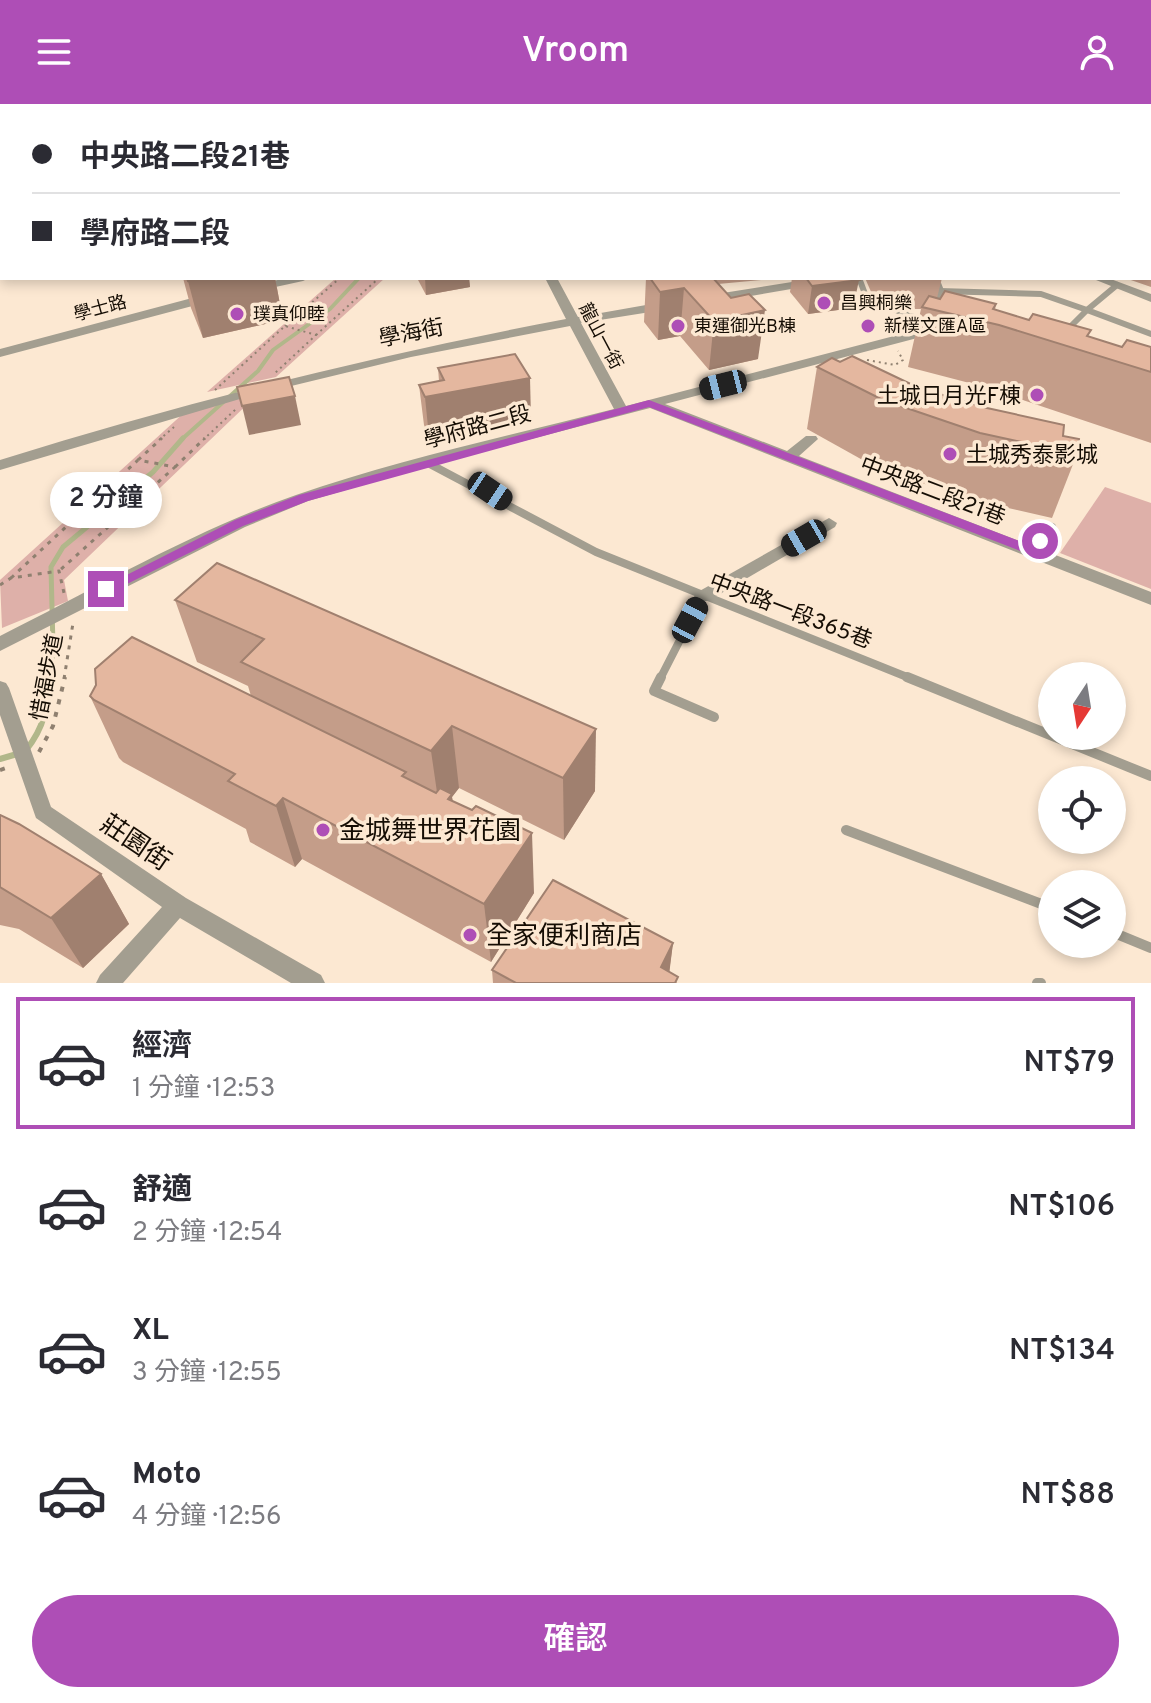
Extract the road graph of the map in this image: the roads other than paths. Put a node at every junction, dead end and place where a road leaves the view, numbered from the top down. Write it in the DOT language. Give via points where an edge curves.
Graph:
graph roads {
  1 [pos="294,280"];
  2 [pos="552,280"];
  3 [pos="821,280"];
  4 [pos="860,280"];
  5 [pos="1103,280"];
  6 [pos="936,285"];
  7 [pos="1117,285"];
  8 [pos="247,290"];
  9 [pos="218,296"];
  10 [pos="1151,298"];
  11 [pos="690,302"];
  12 [pos="675,304"];
  13 [pos="1087,310"];
  14 [pos="572,321"];
  15 [pos="947,324"];
  16 [pos="1151,334"];
  17 [pos="1060,341"];
  18 [pos="0,353"];
  19 [pos="649,403"];
  20 [pos="621,410"];
  21 [pos="811,439"];
  22 [pos="788,458"];
  23 [pos="426,462"];
  24 [pos="0,465"];
  25 [pos="829,523"];
  26 [pos="1052,527"];
  27 [pos="1033,551"];
  28 [pos="702,597"];
  29 [pos="1151,599"];
  30 [pos="0,644"];
  31 [pos="0,688"];
  32 [pos="714,717"];
  33 [pos="1151,776"];
  34 [pos="846,830"];
  35 [pos="1038,903"];
  36 [pos="178,905"];
  37 [pos="1126,938"];
  38 [pos="1151,948"];
  39 [pos="108,983"];
  40 [pos="313,983"];
  1 -- 8 [label="street"];
  2 -- 14 [label="street, 龍山一街"];
  3 -- 11 [label="street" via="701,294"];
  4 -- 15 [label="lane" via="867,299"];
  5 -- 7 [label="street"];
  6 -- 13 [label="lane" via="1041,294"];
  6 -- 15 [label="street"];
  7 -- 10 [label="street"];
  7 -- 13 [label="lane"];
  9 -- 18 [label="street, 學士路"];
  12 -- 14 [label="street, 學海街"];
  13 -- 16 [label="lane"];
  13 -- 17 [label="lane"];
  14 -- 20 [label="street, 龍山一街"];
  14 -- 24 [label="street, 學海街" via="377,359 202,402"];
  15 -- 19 [label="street, 學府路二段"];
  19 -- 20 [label="street, 學府路二段"];
  19 -- 22 [label="street, 中央路二段21巷"];
  20 -- 23 [label="street, 學府路二段"];
  21 -- 22 [label="street"];
  22 -- 27 [label="street, 中央路二段21巷"];
  23 -- 28 [label="lane, 中央路一段365巷" via="490,491 532,520 596,552"];
  23 -- 30 [label="street, 學府路二段" via="239,523"];
  25 -- 28 [label="street"];
  26 -- 27 [label="lane"];
  27 -- 29 [label="street, 中央路二段21巷"];
  28 -- 32 [label="lane" via="654,691"];
  28 -- 33 [label="lane, 中央路一段365巷"];
  31 -- 36 [label="street, 莊園街" via="43,812"];
  34 -- 35 [label="lane"];
  36 -- 39 [label="street"];
  36 -- 40 [label="street, 莊園街"];
  37 -- 38 [label="lane"];
}
